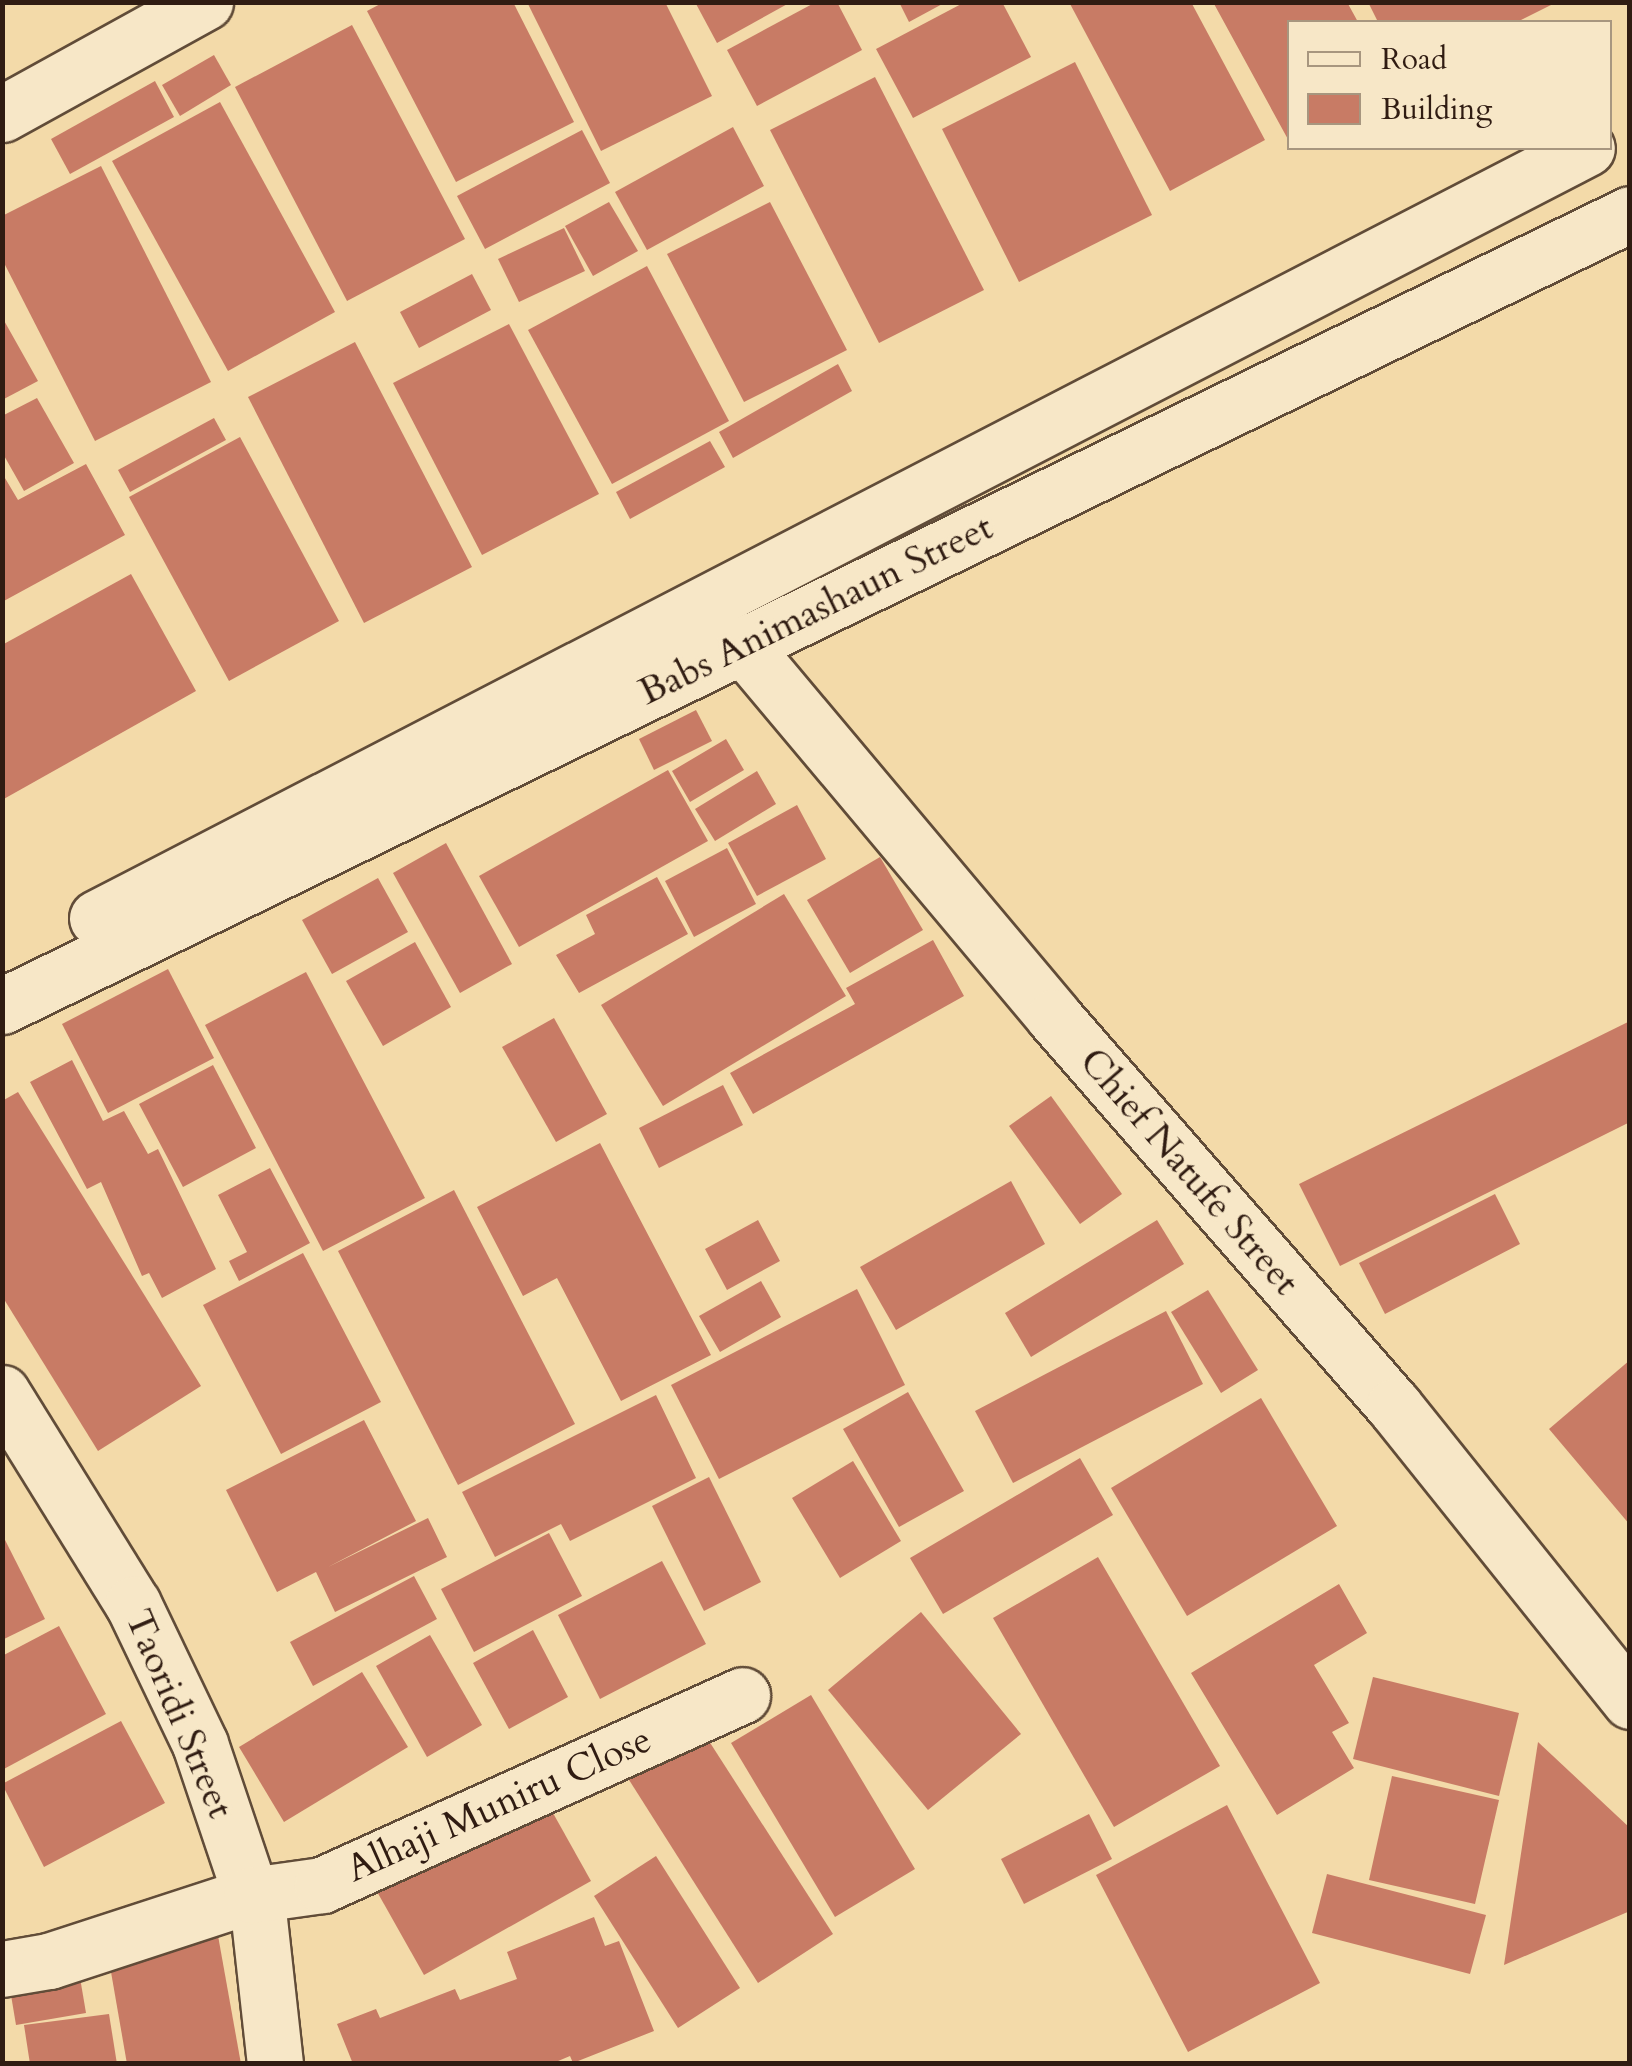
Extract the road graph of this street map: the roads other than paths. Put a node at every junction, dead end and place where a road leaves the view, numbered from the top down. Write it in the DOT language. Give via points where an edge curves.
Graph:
graph roads {
  1 [pos="205,2"];
  2 [pos="2,114"];
  3 [pos="1582,150"];
  4 [pos="1630,214"];
  5 [pos="743,646"];
  6 [pos="2,968"];
  7 [pos="2,1006"];
  8 [pos="2,1393"];
  9 [pos="742,1695"];
  10 [pos="1630,1702"];
  11 [pos="251,1895"];
  12 [pos="2,1968"];
  13 [pos="275,2064"];
  1 -- 2 [label="main road"];
  3 -- 6 [label="main road, Babs Animashaun Street"];
  4 -- 5 [label="main road, Babs Animashaun Street"];
  5 -- 7 [label="main road, Babs Animashaun Street"];
  5 -- 10 [label="main road, Chief Natufe Street" via="1054,1017 1394,1406"];
  8 -- 11 [label="main road, Taoridi Street" via="133,1604 200,1744"];
  9 -- 11 [label="main road, Alhaji Muniru Close" via="322,1885"];
  11 -- 12 [label="main road, Alhaji Muniru Close" via="48,1961"];
  11 -- 13 [label="main road, Taoridi Street" via="271,1998"];
}
